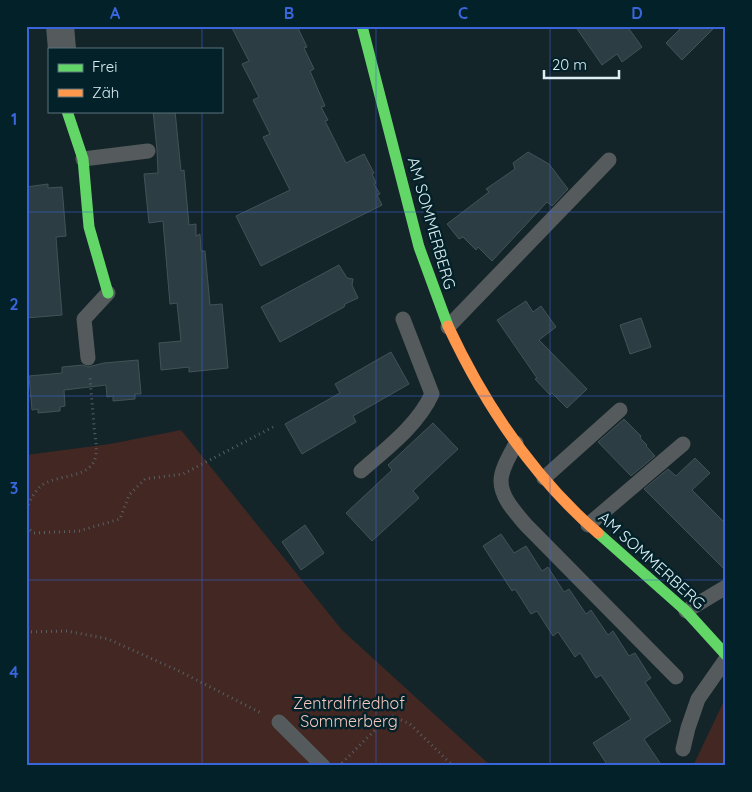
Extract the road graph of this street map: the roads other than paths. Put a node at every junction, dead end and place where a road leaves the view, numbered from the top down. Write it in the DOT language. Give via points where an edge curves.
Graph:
graph roads {
  1 [pos="60,26"];
  2 [pos="362,26"];
  3 [pos="62,48"];
  4 [pos="67,112"];
  5 [pos="148,151"];
  6 [pos="83,159"];
  7 [pos="609,160"];
  8 [pos="108,293"];
  9 [pos="403,319"];
  10 [pos="448,328"];
  11 [pos="88,358"];
  12 [pos="620,410"];
  13 [pos="516,443"];
  14 [pos="683,444"];
  15 [pos="361,471"];
  16 [pos="544,478"];
  17 [pos="588,525"];
  18 [pos="726,587"];
  19 [pos="686,611"];
  20 [pos="726,655"];
  21 [pos="726,659"];
  22 [pos="676,677"];
  23 [pos="279,722"];
  24 [pos="683,750"];
  25 [pos="323,766"];
  1 -- 3 [label="street"];
  2 -- 10 [label="street, AM SOMMERBERG" via="419,247"];
  4 -- 6 [label="street"];
  5 -- 6 [label="lane"];
  6 -- 8 [label="street" via="89,227"];
  7 -- 10 [label="lane"];
  8 -- 11 [label="lane" via="84,319"];
  9 -- 15 [label="lane" via="432,394 416,421"];
  10 -- 13 [label="street, AM SOMMERBERG" via="488,402"];
  12 -- 16 [label="lane"];
  13 -- 16 [label="street, AM SOMMERBERG"];
  13 -- 22 [label="lane" via="501,480 513,509 526,526"];
  14 -- 17 [label="lane"];
  16 -- 17 [label="street, AM SOMMERBERG"];
  17 -- 19 [label="street, AM SOMMERBERG"];
  18 -- 19 [label="lane"];
  19 -- 20 [label="street, AM SOMMERBERG"];
  21 -- 24 [label="lane" via="698,698"];
  23 -- 25 [label="lane"];
}
